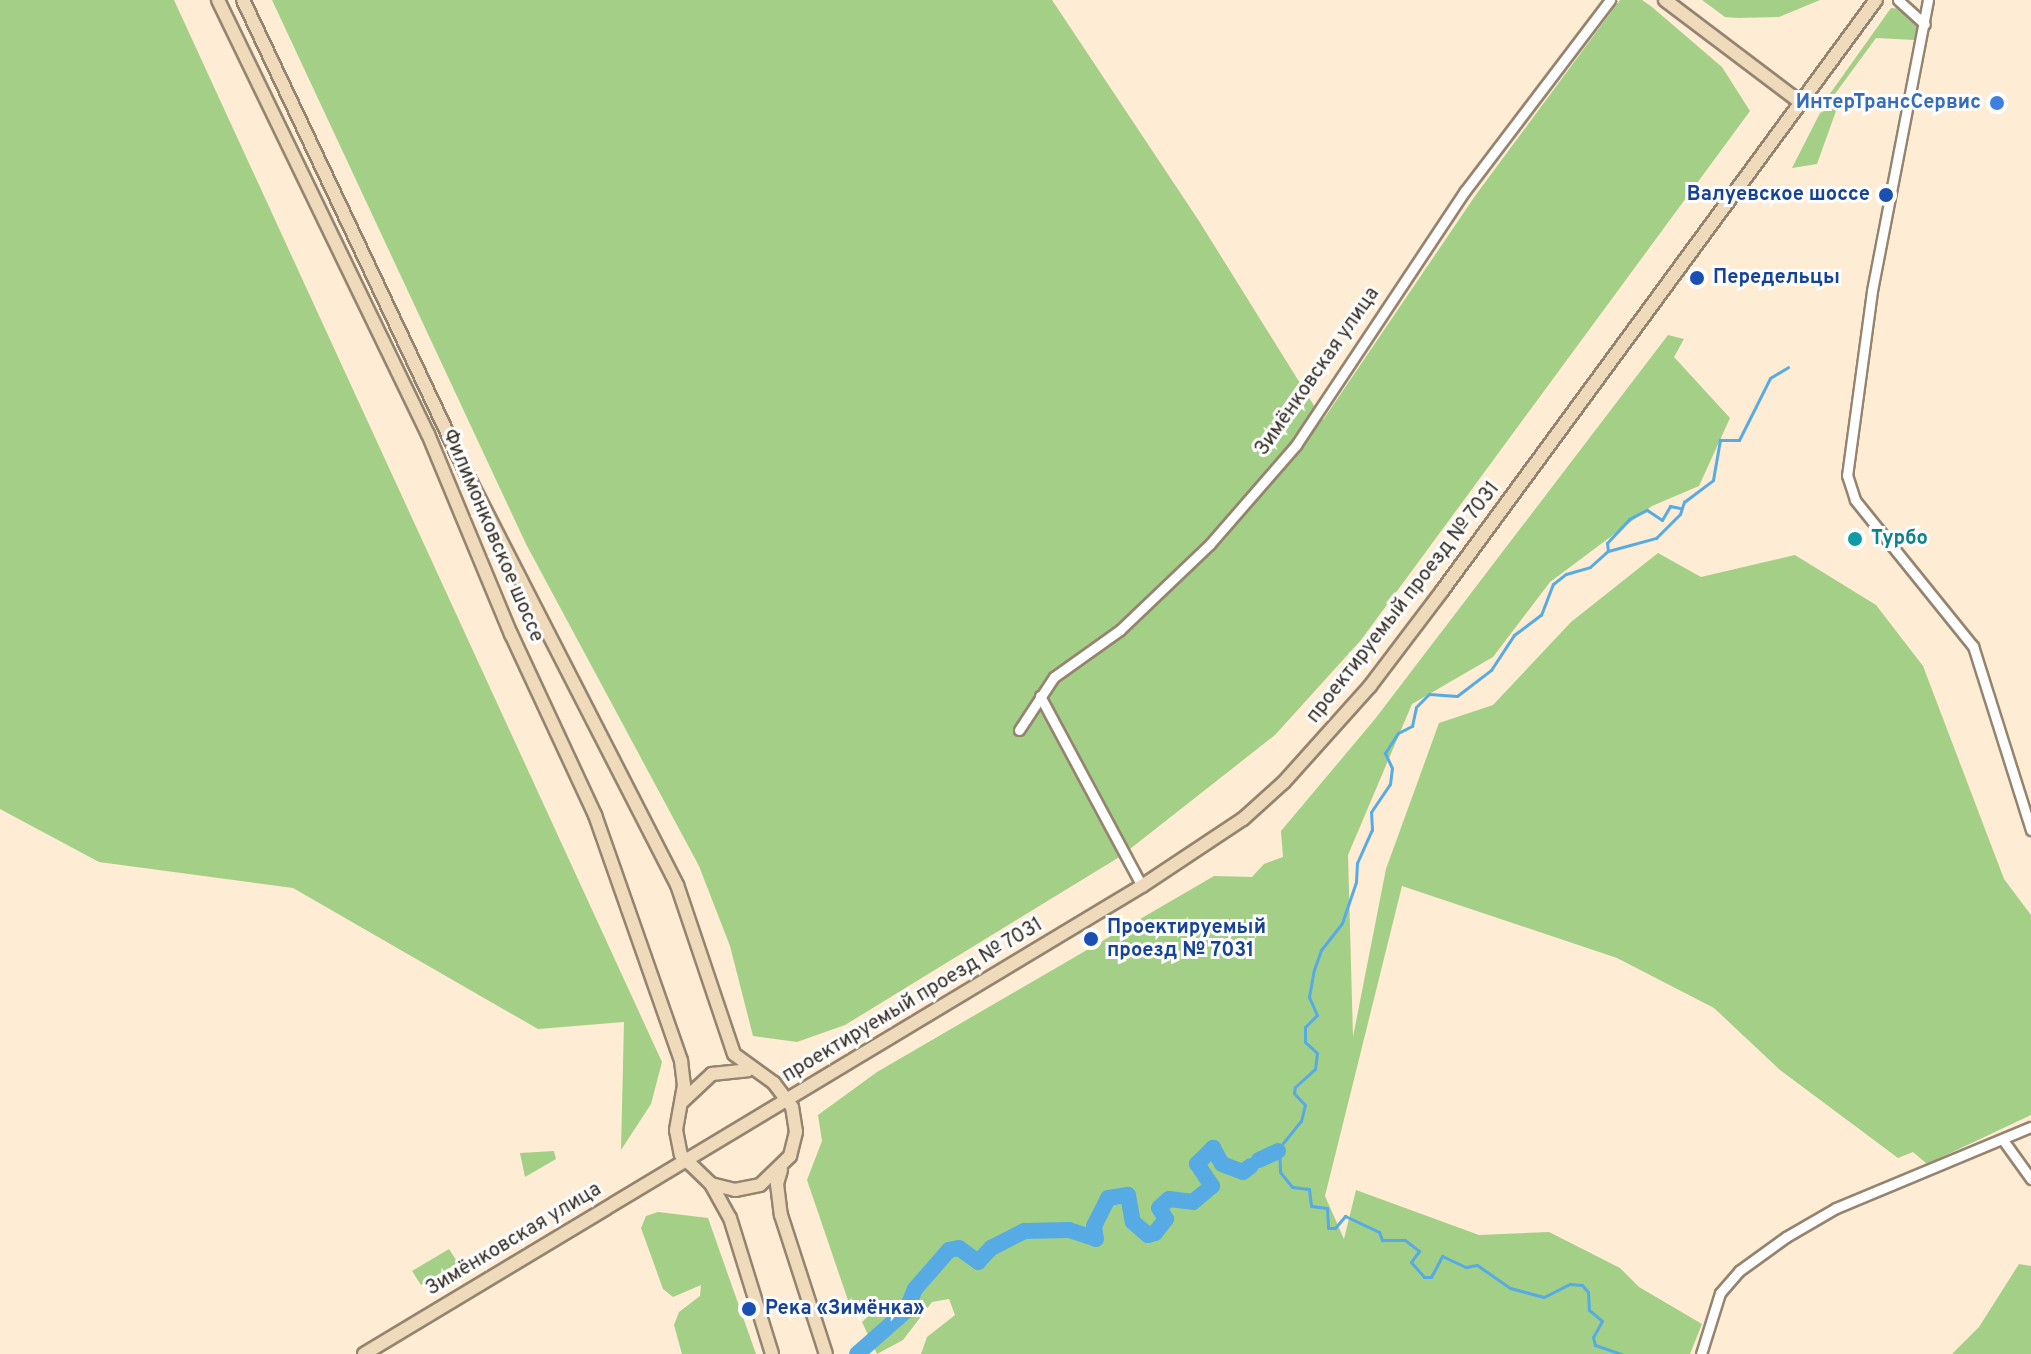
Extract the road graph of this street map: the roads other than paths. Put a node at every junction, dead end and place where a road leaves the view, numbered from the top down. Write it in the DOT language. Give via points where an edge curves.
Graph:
graph roads {
  1 [pos="218,0"];
  2 [pos="243,0"];
  3 [pos="1610,0"];
  4 [pos="1665,0"];
  5 [pos="1876,0"];
  6 [pos="1898,0"];
  7 [pos="1928,0"];
  8 [pos="1925,24"];
  9 [pos="1801,103"];
  10 [pos="1040,696"];
  11 [pos="1019,730"];
  12 [pos="2031,830"];
  13 [pos="1142,886"];
  14 [pos="754,1072"];
  15 [pos="789,1099"];
  16 [pos="681,1104"];
  17 [pos="2031,1127"];
  18 [pos="2003,1140"];
  19 [pos="686,1163"];
  20 [pos="781,1170"];
  21 [pos="2031,1179"];
  22 [pos="711,1184"];
  23 [pos="364,1354"];
  24 [pos="772,1354"];
  25 [pos="826,1354"];
  26 [pos="1701,1354"];
  1 -- 16 [label="main road, Филимонковское шоссе" via="428,434 511,634 595,815 681,1061"];
  2 -- 14 [label="main road, Филимонковское шоссе" via="471,483 677,885 734,1054"];
  3 -- 10 [label="street, Зимёнковская улица" via="1465,191 1296,445 1210,544 1120,630 1054,677"];
  4 -- 9 [label="main road"];
  5 -- 9 [label="main road"];
  6 -- 8 [label="street"];
  7 -- 8 [label="street"];
  8 -- 12 [label="street" via="1872,291 1847,475 1855,500 1973,646"];
  9 -- 13 [label="main road, проектируемый проезд № 7031" via="1370,686 1284,782 1243,819"];
  10 -- 11 [label="street, Зимёнковская улица"];
  10 -- 13 [label="street"];
  13 -- 15 [label="main road, проектируемый проезд № 7031"];
  14 -- 15 [label="main road, Филимонковское шоссе"];
  14 -- 16 [label="main road" via="712,1074"];
  15 -- 19 [label="main road, проектируемый проезд № 7031"];
  15 -- 20 [label="main road" via="796,1132"];
  16 -- 19 [label="main road, Филимонковское шоссе" via="676,1138"];
  17 -- 18 [label="street"];
  18 -- 21 [label="street"];
  18 -- 26 [label="street" via="1836,1208 1739,1271 1720,1293"];
  19 -- 22 [label="main road"];
  19 -- 23 [label="main road, Зимёнковская улица"];
  20 -- 22 [label="main road" via="744,1189"];
  20 -- 25 [label="main road" via="781,1215"];
  22 -- 24 [label="main road" via="730,1218"];
}
